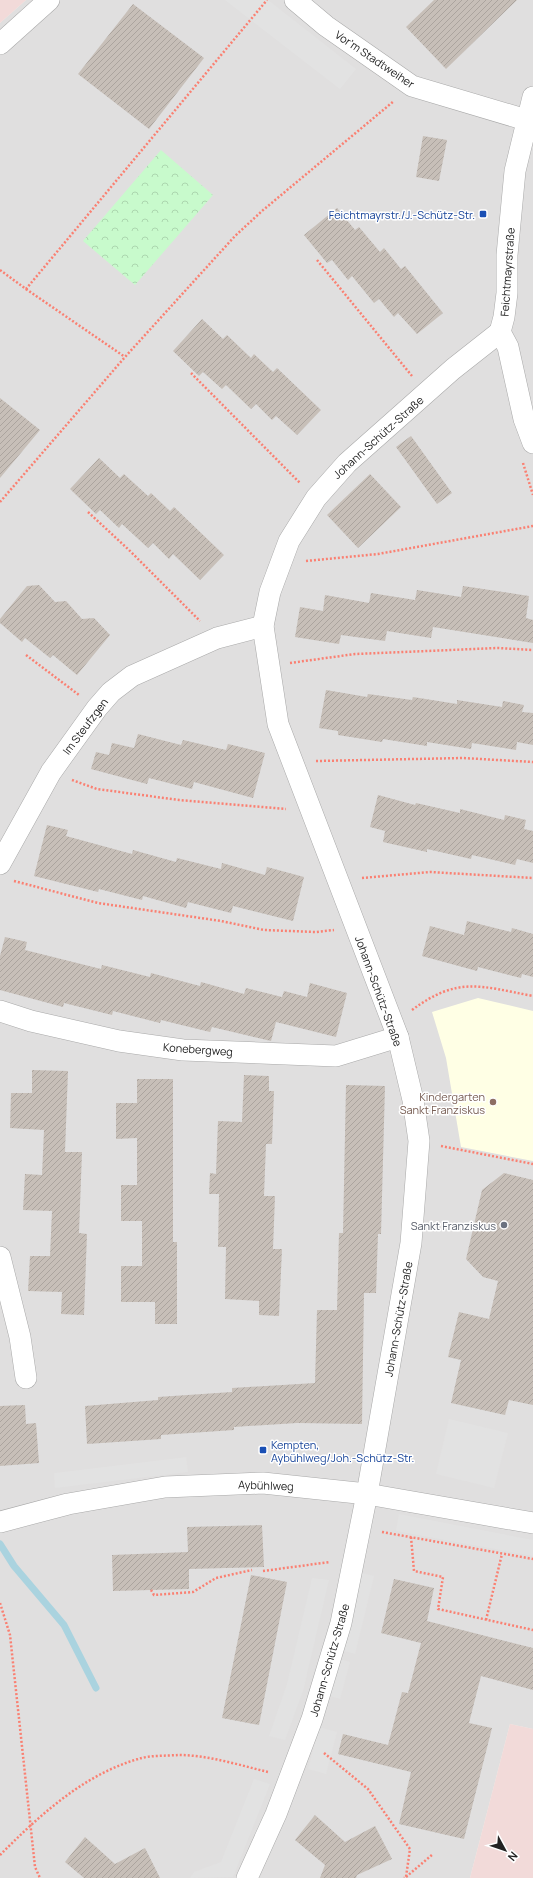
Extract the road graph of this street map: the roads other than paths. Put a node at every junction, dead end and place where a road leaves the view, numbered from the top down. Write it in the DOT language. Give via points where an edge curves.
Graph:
graph roads {
  1 [pos="49,0"];
  2 [pos="295,0"];
  3 [pos="0,44"];
  4 [pos="533,96"];
  5 [pos="530,121"];
  6 [pos="500,332"];
  7 [pos="533,443"];
  8 [pos="263,626"];
  9 [pos="4,872"];
  10 [pos="0,1011"];
  11 [pos="395,1028"];
  12 [pos="0,1257"];
  13 [pos="26,1378"];
  14 [pos="367,1494"];
  15 [pos="3,1522"];
  16 [pos="533,1523"];
  17 [pos="247,1878"];
  1 -- 3 [label="street"];
  2 -- 5 [label="street, Vor'm Stadtweiher" via="326,26 412,86"];
  4 -- 5 [label="street, Feichtmayrstraße"];
  5 -- 6 [label="street, Feichtmayrstraße" via="515,171 507,255 507,293"];
  6 -- 7 [label="street, Feichtmayrstraße" via="508,347 524,419"];
  6 -- 8 [label="street, Johann-Schütz-Straße" via="453,369 347,462 316,498 289,541 270,592"];
  8 -- 9 [label="street, Im Steufzgen" via="217,638 132,676 111,692 51,772"];
  8 -- 11 [label="street, Johann-Schütz-Straße" via="278,724"];
  10 -- 11 [label="street, Konebergweg" via="31,1021 119,1041 183,1050 336,1056"];
  11 -- 14 [label="street, Johann-Schütz-Straße" via="413,1100 419,1141 411,1243"];
  12 -- 13 [label="street" via="20,1337"];
  14 -- 15 [label="street, Aybühlweg" via="263,1483 165,1487 68,1504"];
  14 -- 16 [label="street, Aybühlweg"];
  14 -- 17 [label="street, Johann-Schütz-Straße" via="341,1623 312,1719 276,1814"];
}
